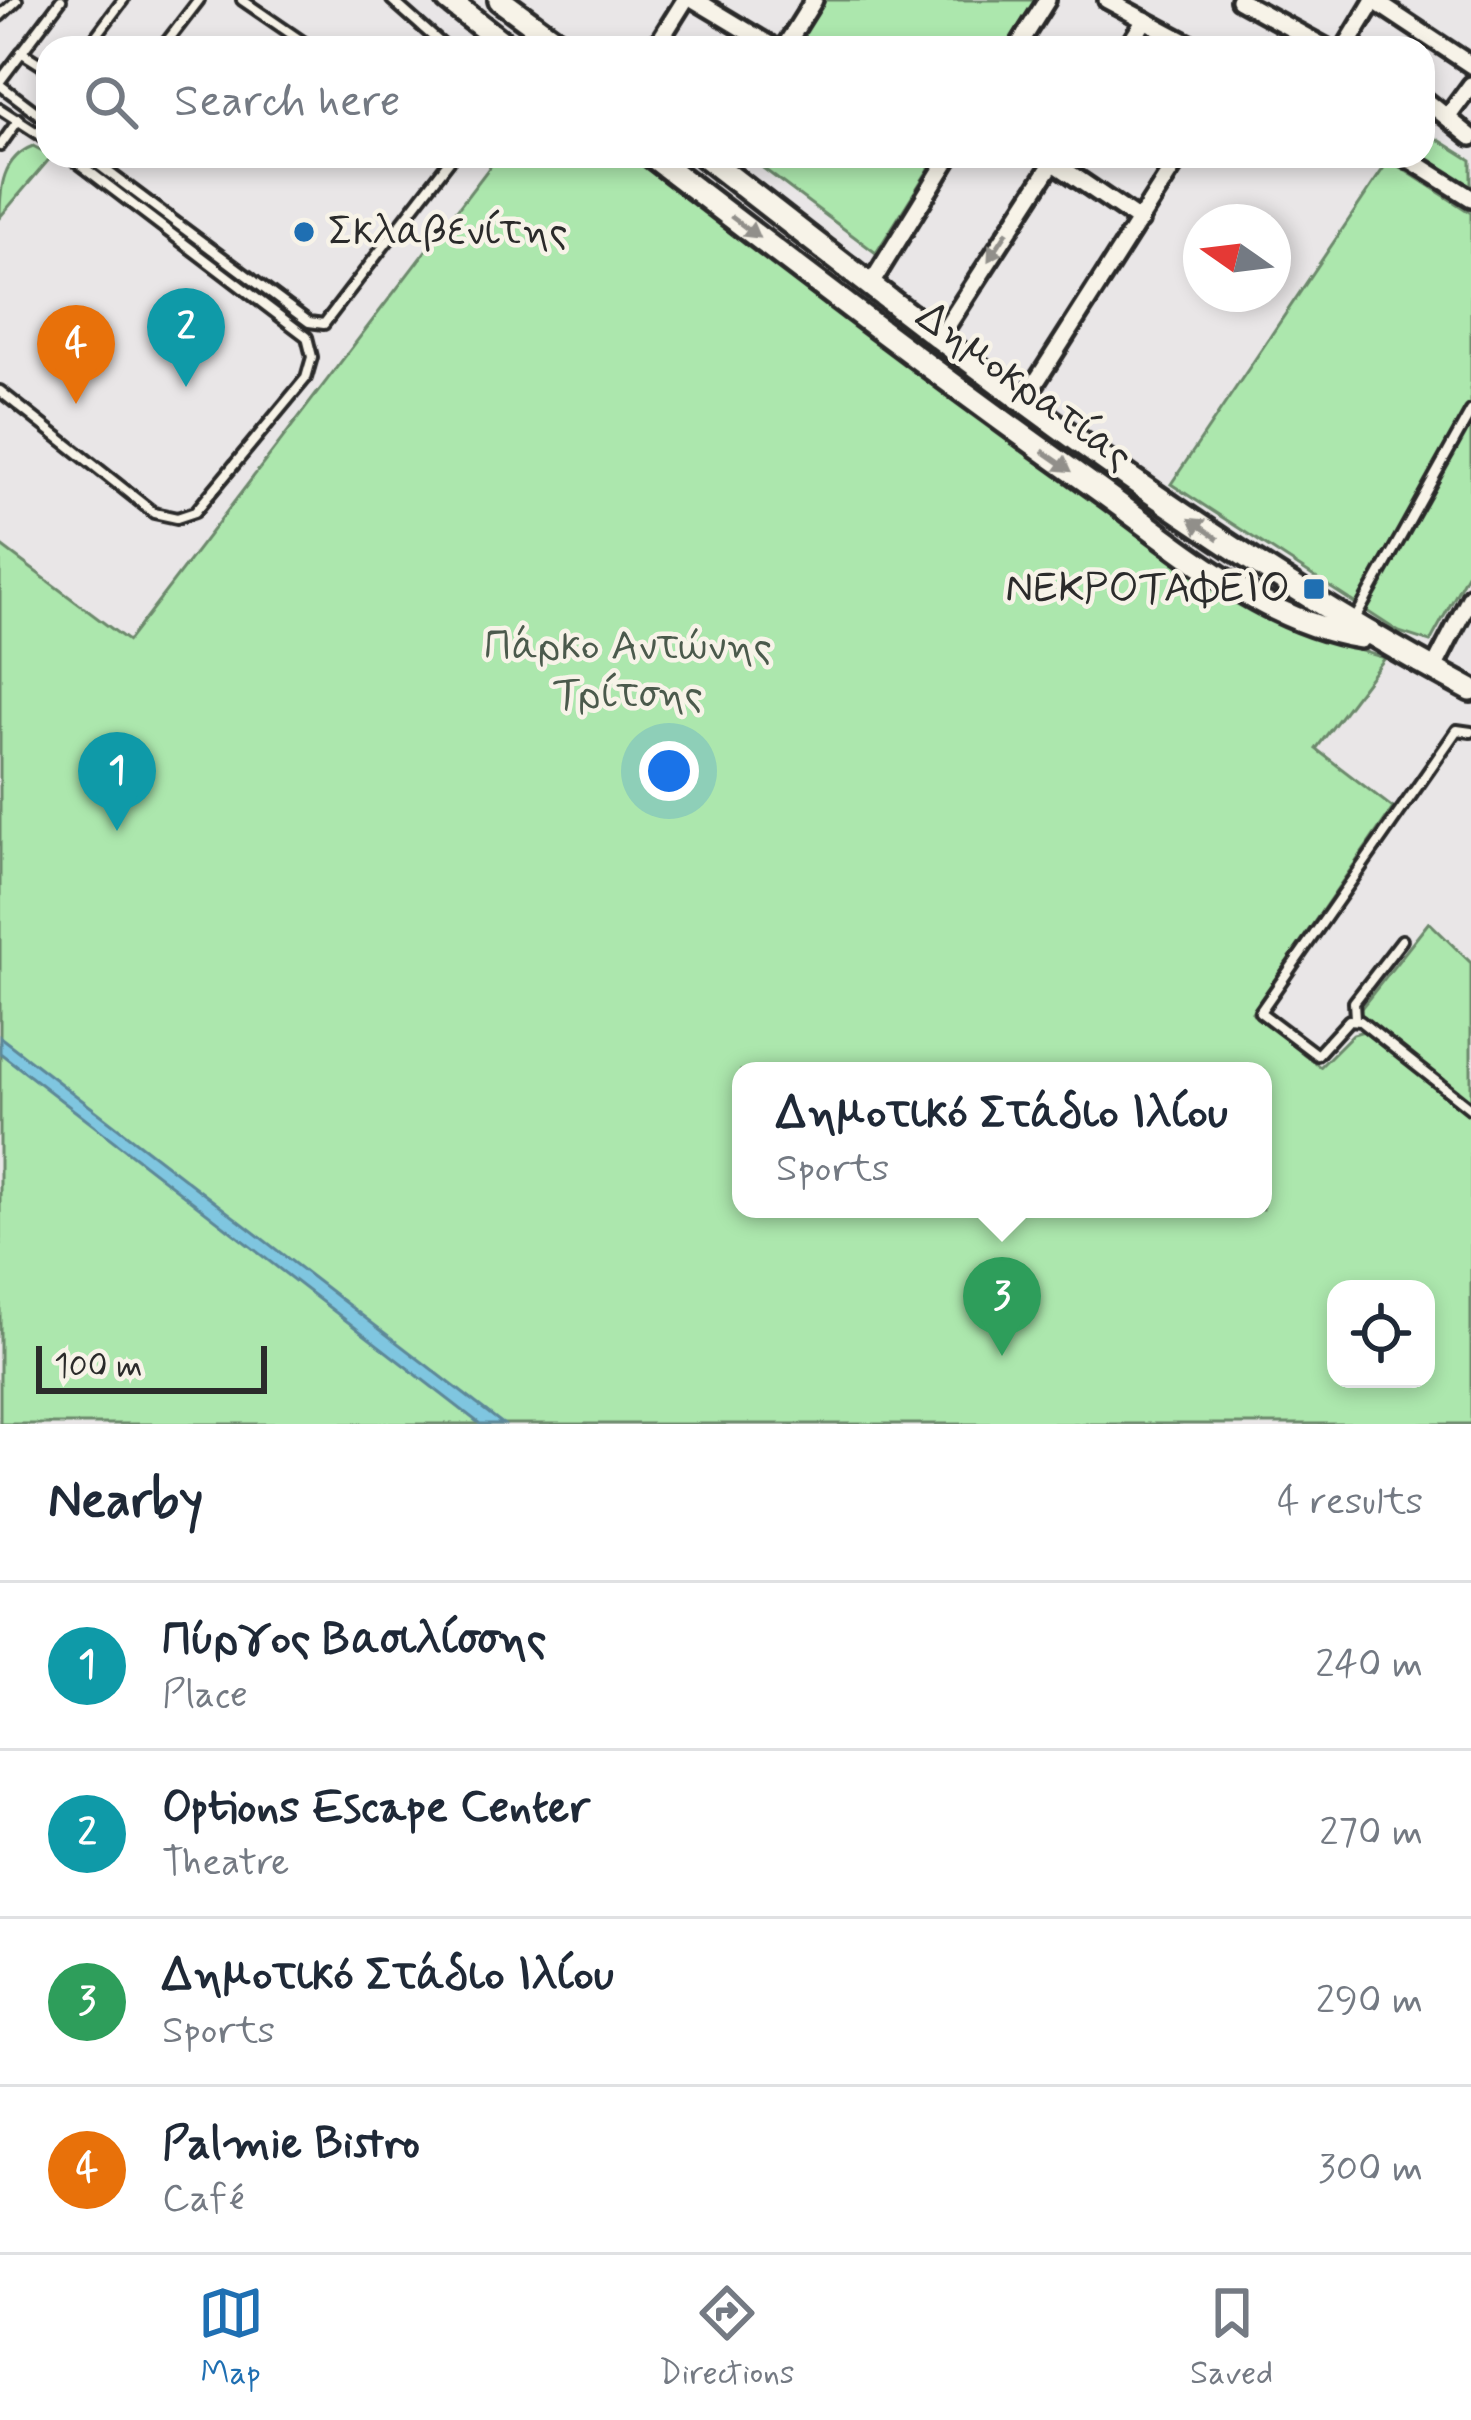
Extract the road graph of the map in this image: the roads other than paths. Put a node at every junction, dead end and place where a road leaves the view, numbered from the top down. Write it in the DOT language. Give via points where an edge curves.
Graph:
graph roads {
  1 [pos="17,0"];
  2 [pos="62,0"];
  3 [pos="123,0"];
  4 [pos="200,0"];
  5 [pos="242,0"];
  6 [pos="392,0"];
  7 [pos="448,0"];
  8 [pos="500,0"];
  9 [pos="685,0"];
  10 [pos="695,0"];
  11 [pos="814,0"];
  12 [pos="1047,0"];
  13 [pos="1106,0"];
  14 [pos="1239,0"];
  15 [pos="1374,0"];
  16 [pos="0,16"];
  17 [pos="1145,20"];
  18 [pos="96,36"];
  19 [pos="172,36"];
  20 [pos="294,36"];
  21 [pos="432,36"];
  22 [pos="494,36"];
  23 [pos="549,36"];
  24 [pos="662,36"];
  25 [pos="755,36"];
  26 [pos="792,36"];
  27 [pos="1024,36"];
  28 [pos="1135,36"];
  29 [pos="1175,36"];
  30 [pos="1306,36"];
  31 [pos="1352,36"];
  32 [pos="1428,36"];
  33 [pos="1435,41"];
  34 [pos="21,52"];
  35 [pos="36,61"];
  36 [pos="1471,65"];
  37 [pos="0,83"];
  38 [pos="1471,85"];
  39 [pos="1435,106"];
  40 [pos="0,110"];
  41 [pos="36,114"];
  42 [pos="1449,116"];
  43 [pos="20,119"];
  44 [pos="36,131"];
  45 [pos="1471,136"];
  46 [pos="0,146"];
  47 [pos="85,168"];
  48 [pos="102,168"];
  49 [pos="444,168"];
  50 [pos="668,168"];
  51 [pos="724,168"];
  52 [pos="943,168"];
  53 [pos="1046,168"];
  54 [pos="1066,168"];
  55 [pos="1173,168"];
  56 [pos="1423,168"];
  57 [pos="1471,198"];
  58 [pos="1140,221"];
  59 [pos="871,284"];
  60 [pos="940,337"];
  61 [pos="2,393"];
  62 [pos="1024,400"];
  63 [pos="1471,411"];
  64 [pos="1471,596"];
  65 [pos="1351,625"];
  66 [pos="1372,638"];
  67 [pos="1433,670"];
  68 [pos="1471,690"];
  69 [pos="1471,732"];
  70 [pos="1402,940"];
  71 [pos="1354,1018"];
  72 [pos="1471,1109"];
  1 -- 16 [label="lane"];
  2 -- 34 [label="lane"];
  3 -- 18 [label="lane"];
  4 -- 19 [label="lane"];
  5 -- 20 [label="lane"];
  6 -- 21 [label="lane"];
  7 -- 22 [label="main road"];
  8 -- 23 [label="main road"];
  9 -- 24 [label="street"];
  10 -- 25 [label="street"];
  11 -- 26 [label="street"];
  12 -- 27 [label="street"];
  13 -- 17 [label="street"];
  14 -- 30 [label="street"];
  15 -- 31 [label="street"];
  15 -- 32 [label="street"];
  17 -- 28 [label="street"];
  17 -- 29 [label="street"];
  33 -- 36 [label="street"];
  34 -- 35 [label="lane"];
  34 -- 37 [label="lane"];
  37 -- 41 [label="lane"];
  38 -- 42 [label="street"];
  39 -- 42 [label="street"];
  40 -- 43 [label="lane"];
  42 -- 45 [label="street"];
  43 -- 44 [label="lane"];
  43 -- 46 [label="lane"];
  47 -- 61 [label="lane" via="307,337 305,378 196,512 177,518 154,513"];
  48 -- 49 [label="lane" via="309,322 324,324"];
  50 -- 66 [label="main road, Δημοκρατίας, one-way" via="925,365 1241,589 1311,624"];
  51 -- 59 [label="main road, Δημοκρατίας"];
  52 -- 59 [label="street"];
  53 -- 60 [label="street, one-way"];
  54 -- 58 [label="street"];
  55 -- 58 [label="street"];
  56 -- 57 [label="street"];
  58 -- 62 [label="street"];
  59 -- 60 [label="main road, Δημοκρατίας"];
  60 -- 62 [label="main road, Δημοκρατίας"];
  65 -- 62 [label="main road, Δημοκρατίας, one-way"];
  63 -- 65 [label="lane"];
  64 -- 67 [label="street"];
  65 -- 66 [label="main road, Δημοκρατίας"];
  66 -- 67 [label="main road, Δημοκρατίας"];
  67 -- 68 [label="main road, Δημοκρατίας"];
  69 -- 71 [label="lane" via="1457,730 1260,1012 1316,1055"];
  70 -- 71 [label="lane" via="1354,1002"];
  71 -- 72 [label="lane"];
}
